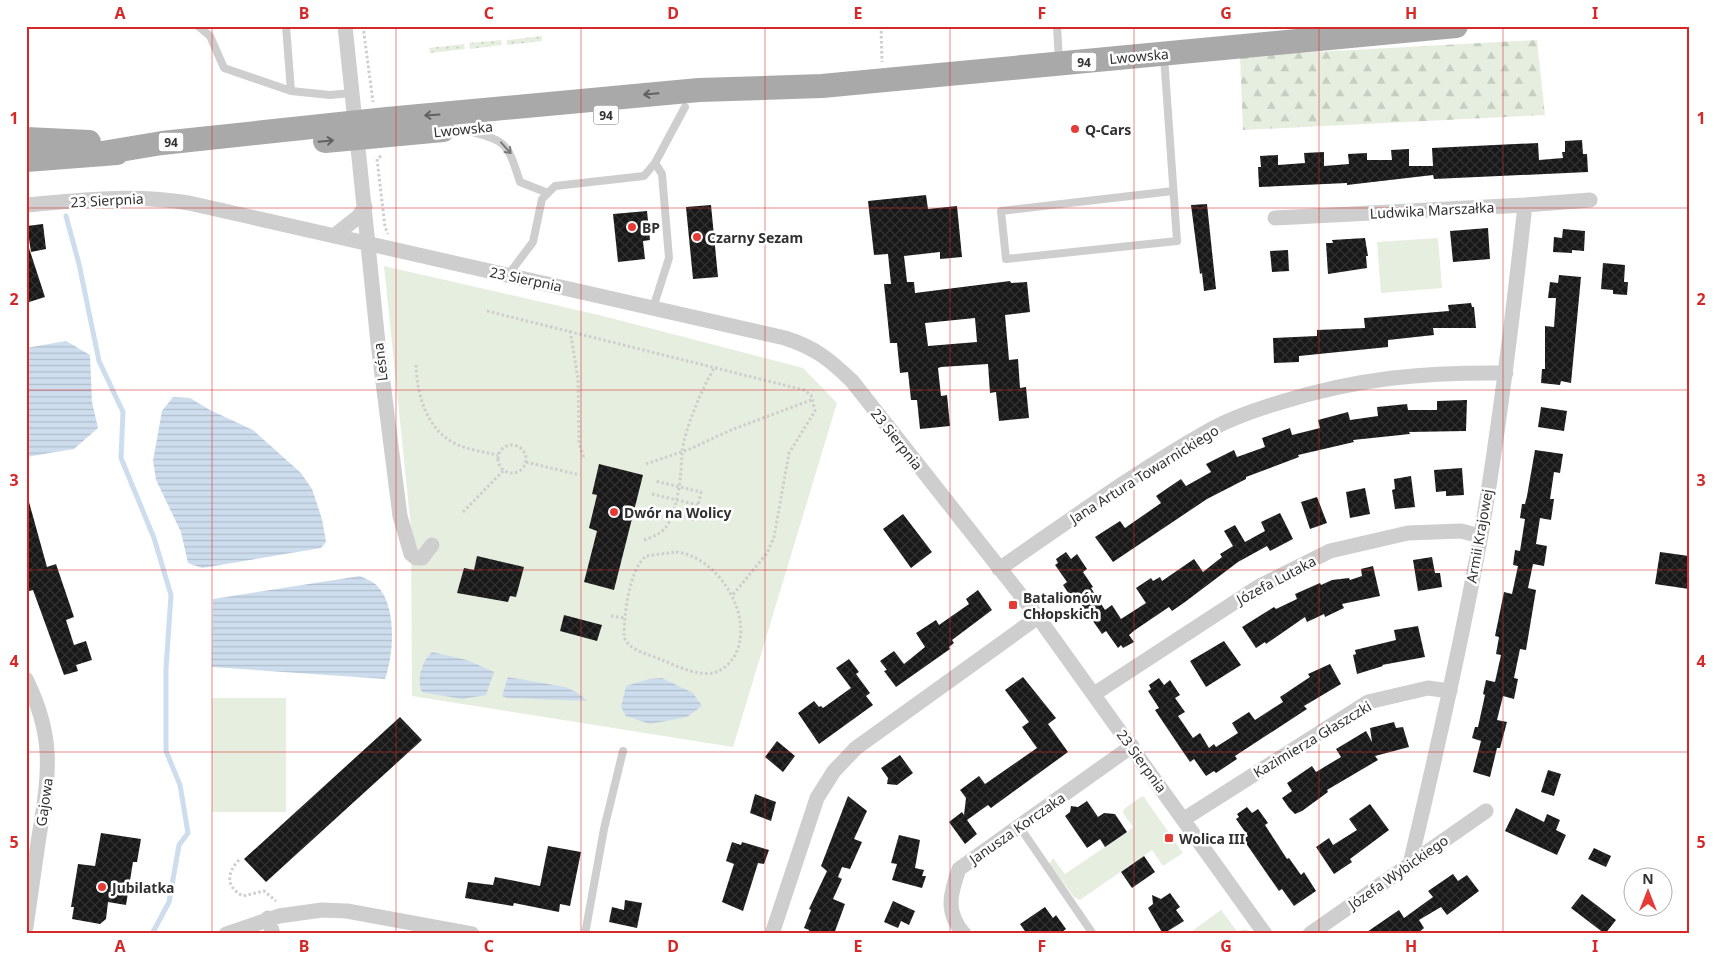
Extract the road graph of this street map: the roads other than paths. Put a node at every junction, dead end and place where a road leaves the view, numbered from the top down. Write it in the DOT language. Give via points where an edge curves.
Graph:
graph roads {
  1 [pos="198,26"];
  2 [pos="286,26"];
  3 [pos="345,26"];
  4 [pos="1057,26"];
  5 [pos="1456,26"];
  6 [pos="1164,54"];
  7 [pos="1060,64"];
  8 [pos="822,86"];
  9 [pos="291,91"];
  10 [pos="352,92"];
  11 [pos="685,107"];
  12 [pos="388,127"];
  13 [pos="462,128"];
  14 [pos="356,130"];
  15 [pos="26,139"];
  16 [pos="162,143"];
  17 [pos="102,153"];
  18 [pos="26,160"];
  19 [pos="655,163"];
  20 [pos="1173,191"];
  21 [pos="548,193"];
  22 [pos="1590,200"];
  23 [pos="1525,205"];
  24 [pos="26,206"];
  25 [pos="364,208"];
  26 [pos="1275,218"];
  27 [pos="334,236"];
  28 [pos="369,245"];
  29 [pos="508,276"];
  30 [pos="653,308"];
  31 [pos="1506,373"];
  32 [pos="1480,536"];
  33 [pos="432,545"];
  34 [pos="999,569"];
  35 [pos="1038,617"];
  36 [pos="26,680"];
  37 [pos="1450,691"];
  38 [pos="1094,694"];
  39 [pos="1132,746"];
  40 [pos="622,751"];
  41 [pos="1486,811"];
  42 [pos="1184,820"];
  43 [pos="1019,826"];
  44 [pos="1410,864"];
  45 [pos="268,918"];
  46 [pos="26,927"];
  47 [pos="226,934"];
  48 [pos="273,934"];
  49 [pos="472,934"];
  50 [pos="585,934"];
  51 [pos="772,934"];
  52 [pos="964,934"];
  53 [pos="1093,934"];
  54 [pos="1265,934"];
  55 [pos="1310,934"];
  1 -- 9 [label="lane" via="210,36 224,68"];
  2 -- 9 [label="lane"];
  3 -- 10 [label="street, Leśna"];
  4 -- 7 [label="lane"];
  5 -- 6 [label="main road, Lwowska / 94"];
  6 -- 7 [label="main road, Lwowska / 94"];
  6 -- 20 [label="lane"];
  7 -- 8 [label="main road, Lwowska / 94"];
  8 -- 11 [label="main road, Lwowska / 94"];
  8 -- 12 [label="main road, Lwowska / 94, one-way" via="699,90"];
  9 -- 10 [label="lane" via="330,95"];
  10 -- 14 [label="street, Leśna"];
  11 -- 13 [label="main road, Lwowska / 94"];
  11 -- 19 [label="lane"];
  12 -- 13 [label="main road, Lwowska / 94"];
  12 -- 14 [label="main road, Lwowska / 94"];
  13 -- 21 [label="lane, one-way" via="502,142 511,153 520,182"];
  14 -- 16 [label="main road, Lwowska / 94"];
  17 -- 14 [label="main road, Lwowska / 94, one-way" via="222,150"];
  14 -- 25 [label="street, Leśna"];
  15 -- 16 [label="main road"];
  16 -- 17 [label="main road, Lwowska / 94"];
  17 -- 18 [label="main road, Lwowska / 94"];
  19 -- 21 [label="lane" via="644,176 555,186"];
  19 -- 30 [label="lane" via="662,174 669,258"];
  20 -- 20 [label="lane" via="1177,241 1006,259 1001,211"];
  21 -- 29 [label="lane" via="542,199 533,242"];
  22 -- 23 [label="street, Ludwika Marszałka"];
  23 -- 26 [label="street, Ludwika Marszałka"];
  23 -- 31 [label="street, Armii Krajowej"];
  24 -- 27 [label="street, 23 Sierpnia" via="126,196 156,197"];
  25 -- 27 [label="street" via="358,218"];
  25 -- 28 [label="street, Leśna"];
  27 -- 28 [label="street, 23 Sierpnia"];
  28 -- 29 [label="street, 23 Sierpnia"];
  28 -- 33 [label="street, Leśna" via="400,516 411,554 422,558"];
  29 -- 30 [label="street, 23 Sierpnia"];
  30 -- 34 [label="street, 23 Sierpnia" via="786,338 826,356 852,381"];
  31 -- 32 [label="street, Armii Krajowej"];
  31 -- 34 [label="street, Jana Artura Towarnickiego" via="1441,373 1357,382 1256,410 1209,430"];
  32 -- 37 [label="street, Armii Krajowej"];
  32 -- 38 [label="street, Józefa Lutaka" via="1461,531 1408,533 1330,551 1258,587"];
  34 -- 35 [label="street, 23 Sierpnia"];
  35 -- 38 [label="street, 23 Sierpnia"];
  35 -- 51 [label="street" via="856,748 834,771 817,798"];
  36 -- 46 [label="street, Gajowa" via="40,710 49,760"];
  37 -- 42 [label="street, Kazimierza Głaszczki" via="1428,688 1368,702"];
  37 -- 44 [label="street, Armii Krajowej"];
  38 -- 39 [label="street, 23 Sierpnia"];
  39 -- 42 [label="street, 23 Sierpnia"];
  39 -- 43 [label="street, Janusza Korczaka"];
  40 -- 50 [label="lane"];
  41 -- 44 [label="street, Józefa Wybickiego"];
  42 -- 54 [label="street, 23 Sierpnia"];
  43 -- 52 [label="street, Janusza Korczaka" via="959,868 950,895 954,922"];
  43 -- 53 [label="lane"];
  44 -- 55 [label="street, Józefa Wybickiego"];
  45 -- 47 [label="street"];
  45 -- 48 [label="street"];
  45 -- 49 [label="street" via="299,912 347,910"];
}
